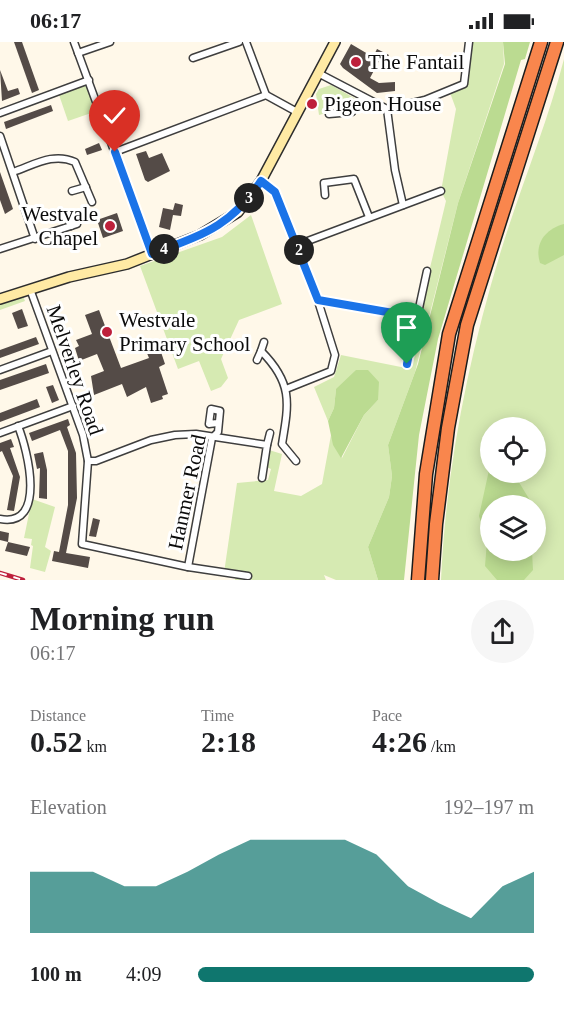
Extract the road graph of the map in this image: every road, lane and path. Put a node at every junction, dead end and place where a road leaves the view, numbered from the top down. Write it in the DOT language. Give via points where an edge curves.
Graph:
graph roads {
  1 [pos="74,42"];
  2 [pos="110,42"];
  3 [pos="239,42"];
  4 [pos="246,42"];
  5 [pos="335,42"];
  6 [pos="469,42"];
  7 [pos="541,42"];
  8 [pos="557,42"];
  9 [pos="78,53"];
  10 [pos="194,58"];
  11 [pos="318,73"];
  12 [pos="89,80"];
  13 [pos="266,95"];
  14 [pos="363,97"];
  15 [pos="387,109"];
  16 [pos="0,112"];
  17 [pos="297,112"];
  18 [pos="329,114"];
  19 [pos="0,136"];
  20 [pos="115,152"];
  21 [pos="13,172"];
  22 [pos="261,181"];
  23 [pos="86,187"];
  24 [pos="72,191"];
  25 [pos="441,191"];
  26 [pos="325,195"];
  27 [pos="92,202"];
  28 [pos="403,206"];
  29 [pos="68,216"];
  30 [pos="369,217"];
  31 [pos="35,238"];
  32 [pos="297,245"];
  33 [pos="0,249"];
  34 [pos="152,254"];
  35 [pos="427,271"];
  36 [pos="30,289"];
  37 [pos="0,299"];
  38 [pos="318,300"];
  39 [pos="416,317"];
  40 [pos="264,342"];
  41 [pos="52,351"];
  42 [pos="261,351"];
  43 [pos="257,360"];
  44 [pos="407,364"];
  45 [pos="0,370"];
  46 [pos="286,390"];
  47 [pos="73,406"];
  48 [pos="218,423"];
  49 [pos="18,426"];
  50 [pos="0,433"];
  51 [pos="270,433"];
  52 [pos="212,438"];
  53 [pos="267,445"];
  54 [pos="88,461"];
  55 [pos="296,461"];
  56 [pos="262,478"];
  57 [pos="0,519"];
  58 [pos="188,567"];
  59 [pos="248,576"];
  60 [pos="418,580"];
  61 [pos="432,580"];
  1 -- 9 [label="street"];
  2 -- 9 [label="street"];
  3 -- 10 [label="street"];
  4 -- 13 [label="street"];
  5 -- 11 [label="main road"];
  6 -- 15 [label="street" via="464,84 425,100"];
  7 -- 60 [label="highway" via="449,334 426,474"];
  8 -- 61 [label="highway" via="467,325 447,438"];
  9 -- 12 [label="street"];
  11 -- 14 [label="street"];
  11 -- 17 [label="main road"];
  12 -- 16 [label="street"];
  12 -- 20 [label="street"];
  13 -- 17 [label="street"];
  13 -- 20 [label="street"];
  14 -- 15 [label="street"];
  14 -- 18 [label="street" via="352,112"];
  15 -- 28 [label="street"];
  17 -- 22 [label="main road"];
  19 -- 21 [label="street"];
  20 -- 34 [label="street"];
  21 -- 23 [label="street" via="56,157 66,158 75,162"];
  21 -- 31 [label="street"];
  22 -- 32 [label="street" via="275,192"];
  22 -- 34 [label="main road" via="245,205 231,217 200,235"];
  23 -- 24 [label="street"];
  23 -- 27 [label="street"];
  25 -- 28 [label="street"];
  26 -- 30 [label="street" via="324,183 354,179"];
  28 -- 30 [label="street"];
  29 -- 31 [label="street" via="74,225"];
  30 -- 32 [label="street"];
  31 -- 33 [label="street"];
  32 -- 38 [label="street"];
  34 -- 36 [label="main road"];
  35 -- 39 [label="street"];
  36 -- 37 [label="main road"];
  36 -- 41 [label="street, Melverley Road"];
  38 -- 39 [label="street"];
  38 -- 46 [label="street" via="335,355 331,371"];
  39 -- 44 [label="street"];
  40 -- 42 [label="street"];
  41 -- 45 [label="street"];
  41 -- 47 [label="street, Melverley Road"];
  42 -- 43 [label="street"];
  42 -- 46 [label="street" via="274,364"];
  46 -- 55 [label="street" via="289,405 282,444"];
  47 -- 49 [label="street"];
  47 -- 54 [label="street, Melverley Road"];
  48 -- 52 [label="street, Hanmer Road" via="218,432"];
  49 -- 50 [label="street"];
  49 -- 57 [label="street" via="29,461 25,512 12,522"];
  51 -- 53 [label="street"];
  52 -- 53 [label="street"];
  52 -- 54 [label="street" via="185,434 163,437"];
  52 -- 58 [label="street, Hanmer Road"];
  53 -- 56 [label="street"];
  54 -- 58 [label="street, Melverley Road" via="82,544"];
  58 -- 59 [label="street, Melverley Road"];
}
